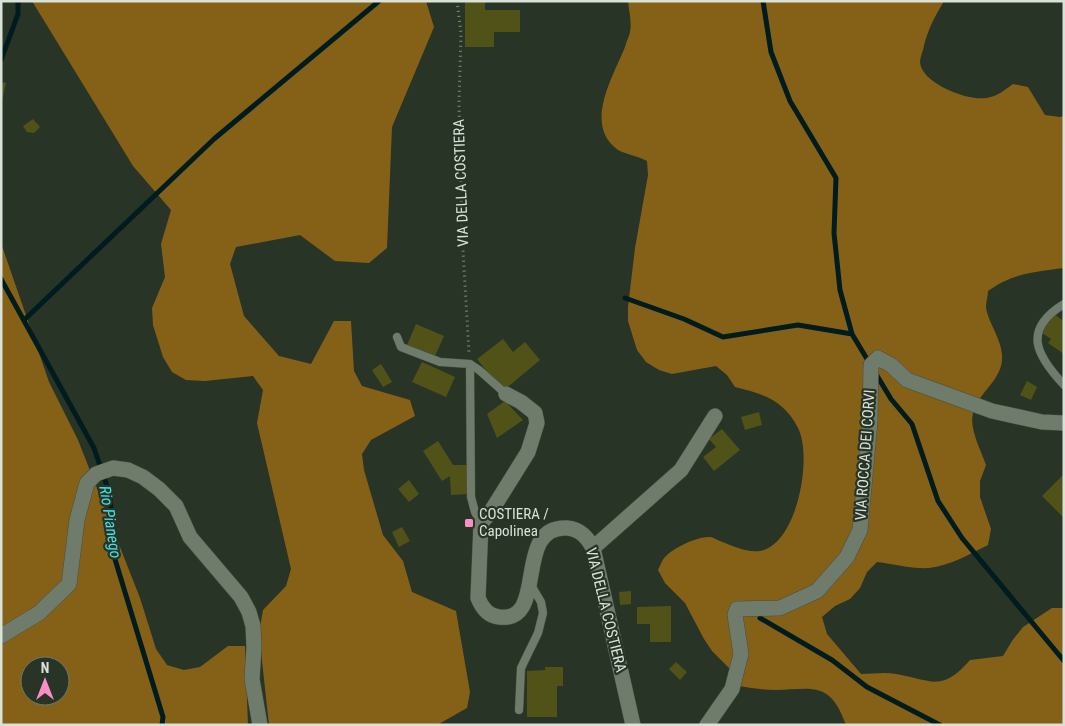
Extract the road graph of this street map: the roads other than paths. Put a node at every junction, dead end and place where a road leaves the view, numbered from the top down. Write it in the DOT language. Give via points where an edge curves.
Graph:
graph roads {
  1 [pos="1064,304"];
  2 [pos="397,337"];
  3 [pos="470,364"];
  4 [pos="1064,385"];
  5 [pos="506,394"];
  6 [pos="715,416"];
  7 [pos="1064,423"];
  8 [pos="481,523"];
  9 [pos="593,548"];
  10 [pos="530,583"];
  11 [pos="1,636"];
  12 [pos="519,710"];
  13 [pos="260,725"];
  14 [pos="633,725"];
  15 [pos="707,725"];
  1 -- 4 [label="lane" via="1042,322 1037,338 1050,371"];
  2 -- 3 [label="lane" via="401,347 440,362"];
  3 -- 5 [label="lane"];
  3 -- 8 [label="lane" via="471,497"];
  5 -- 8 [label="street" via="535,413 537,423 528,452"];
  6 -- 9 [label="street" via="681,470"];
  7 -- 15 [label="street, VIA ROCCA DEI CORVI" via="1042,422 992,411 908,380 878,358 871,365 870,421 860,530 847,557 817,591 780,608 737,609 734,615 741,654 732,689"];
  8 -- 10 [label="street, VIA DELLA COSTIERA" via="477,590 481,606 494,616 510,617 524,606"];
  9 -- 10 [label="street, VIA DELLA COSTIERA" via="581,532 562,528 552,531 538,544"];
  9 -- 14 [label="street, VIA DELLA COSTIERA"];
  10 -- 12 [label="lane" via="543,612 538,633 520,668"];
  11 -- 13 [label="street" via="39,613 69,584 77,520 87,483 96,474 113,468 128,470 159,489 176,506 190,537 241,597 249,612 254,633 252,679"];
}
